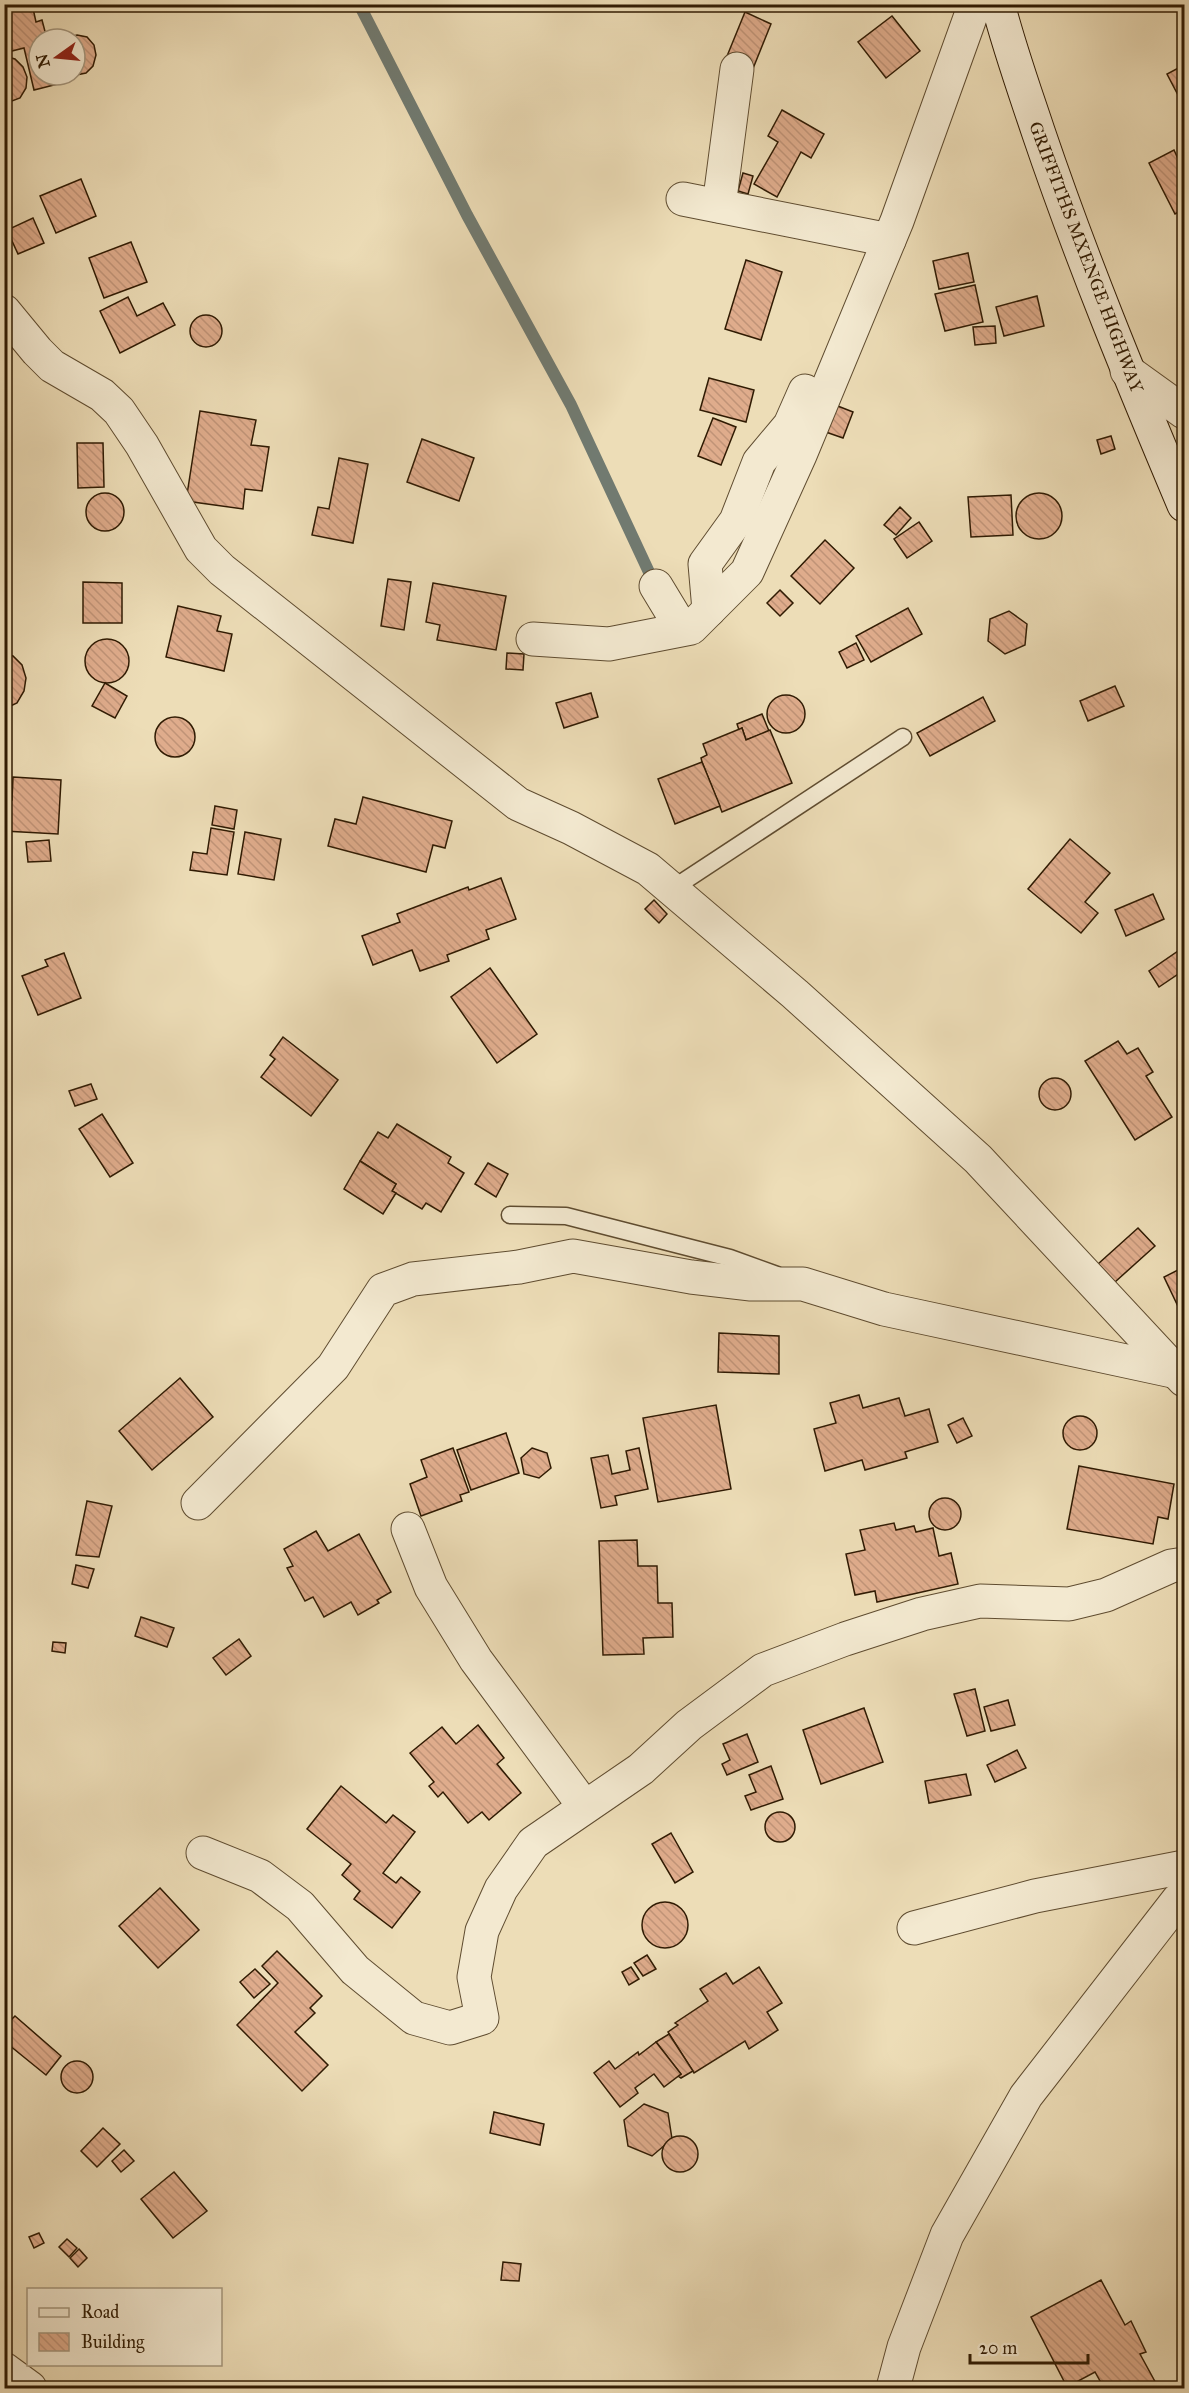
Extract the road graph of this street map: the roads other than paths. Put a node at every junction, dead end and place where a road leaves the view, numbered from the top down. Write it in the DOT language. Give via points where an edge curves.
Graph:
graph roads {
  1 [pos="975,4"];
  2 [pos="998,4"];
  3 [pos="738,69"];
  4 [pos="683,199"];
  5 [pos="719,206"];
  6 [pos="885,249"];
  7 [pos="4,311"];
  8 [pos="1127,370"];
  9 [pos="1185,412"];
  10 [pos="1185,505"];
  11 [pos="656,586"];
  12 [pos="682,629"];
  13 [pos="533,639"];
  14 [pos="903,737"];
  15 [pos="672,889"];
  16 [pos="510,1215"];
  17 [pos="803,1284"];
  18 [pos="1181,1376"];
  19 [pos="198,1503"];
  20 [pos="408,1529"];
  21 [pos="1185,1564"];
  22 [pos="584,1806"];
  23 [pos="203,1853"];
  24 [pos="1185,1867"];
  25 [pos="1185,1896"];
  26 [pos="914,1928"];
  27 [pos="4,2369"];
  28 [pos="30,2388"];
  29 [pos="893,2388"];
  1 -- 6 [label="street"];
  2 -- 8 [label="street, GRIFFITHS MXENGE HIGHWAY" via="1056,184"];
  3 -- 5 [label="street"];
  4 -- 5 [label="street"];
  5 -- 6 [label="street"];
  6 -- 12 [label="street" via="747,573 691,628"];
  7 -- 15 [label="street" via="52,366 102,394 119,411 201,549 222,570 518,804 648,869"];
  8 -- 9 [label="street"];
  8 -- 10 [label="street, GRIFFITHS MXENGE HIGHWAY"];
  11 -- 12 [label="street"];
  12 -- 13 [label="street" via="609,644"];
  14 -- 15 [label="lane"];
  15 -- 18 [label="street" via="978,1159"];
  16 -- 17 [label="lane" via="566,1216 730,1258"];
  17 -- 18 [label="street" via="884,1309"];
  17 -- 19 [label="street" via="751,1284 701,1278 573,1256 519,1267 413,1279 383,1290 333,1367"];
  20 -- 22 [label="street" via="431,1587 476,1660"];
  21 -- 22 [label="street" via="1171,1566 1106,1595 1069,1604 980,1601 922,1614 763,1670 688,1725 641,1769"];
  22 -- 23 [label="street" via="533,1843 501,1889 482,1931 474,1977 482,2018 450,2028 414,2018 355,1970 300,1906 260,1876"];
  24 -- 26 [label="street" via="1035,1896"];
  25 -- 29 [label="street" via="1026,2096 947,2235 904,2347"];
  27 -- 28 [label="street"];
}
